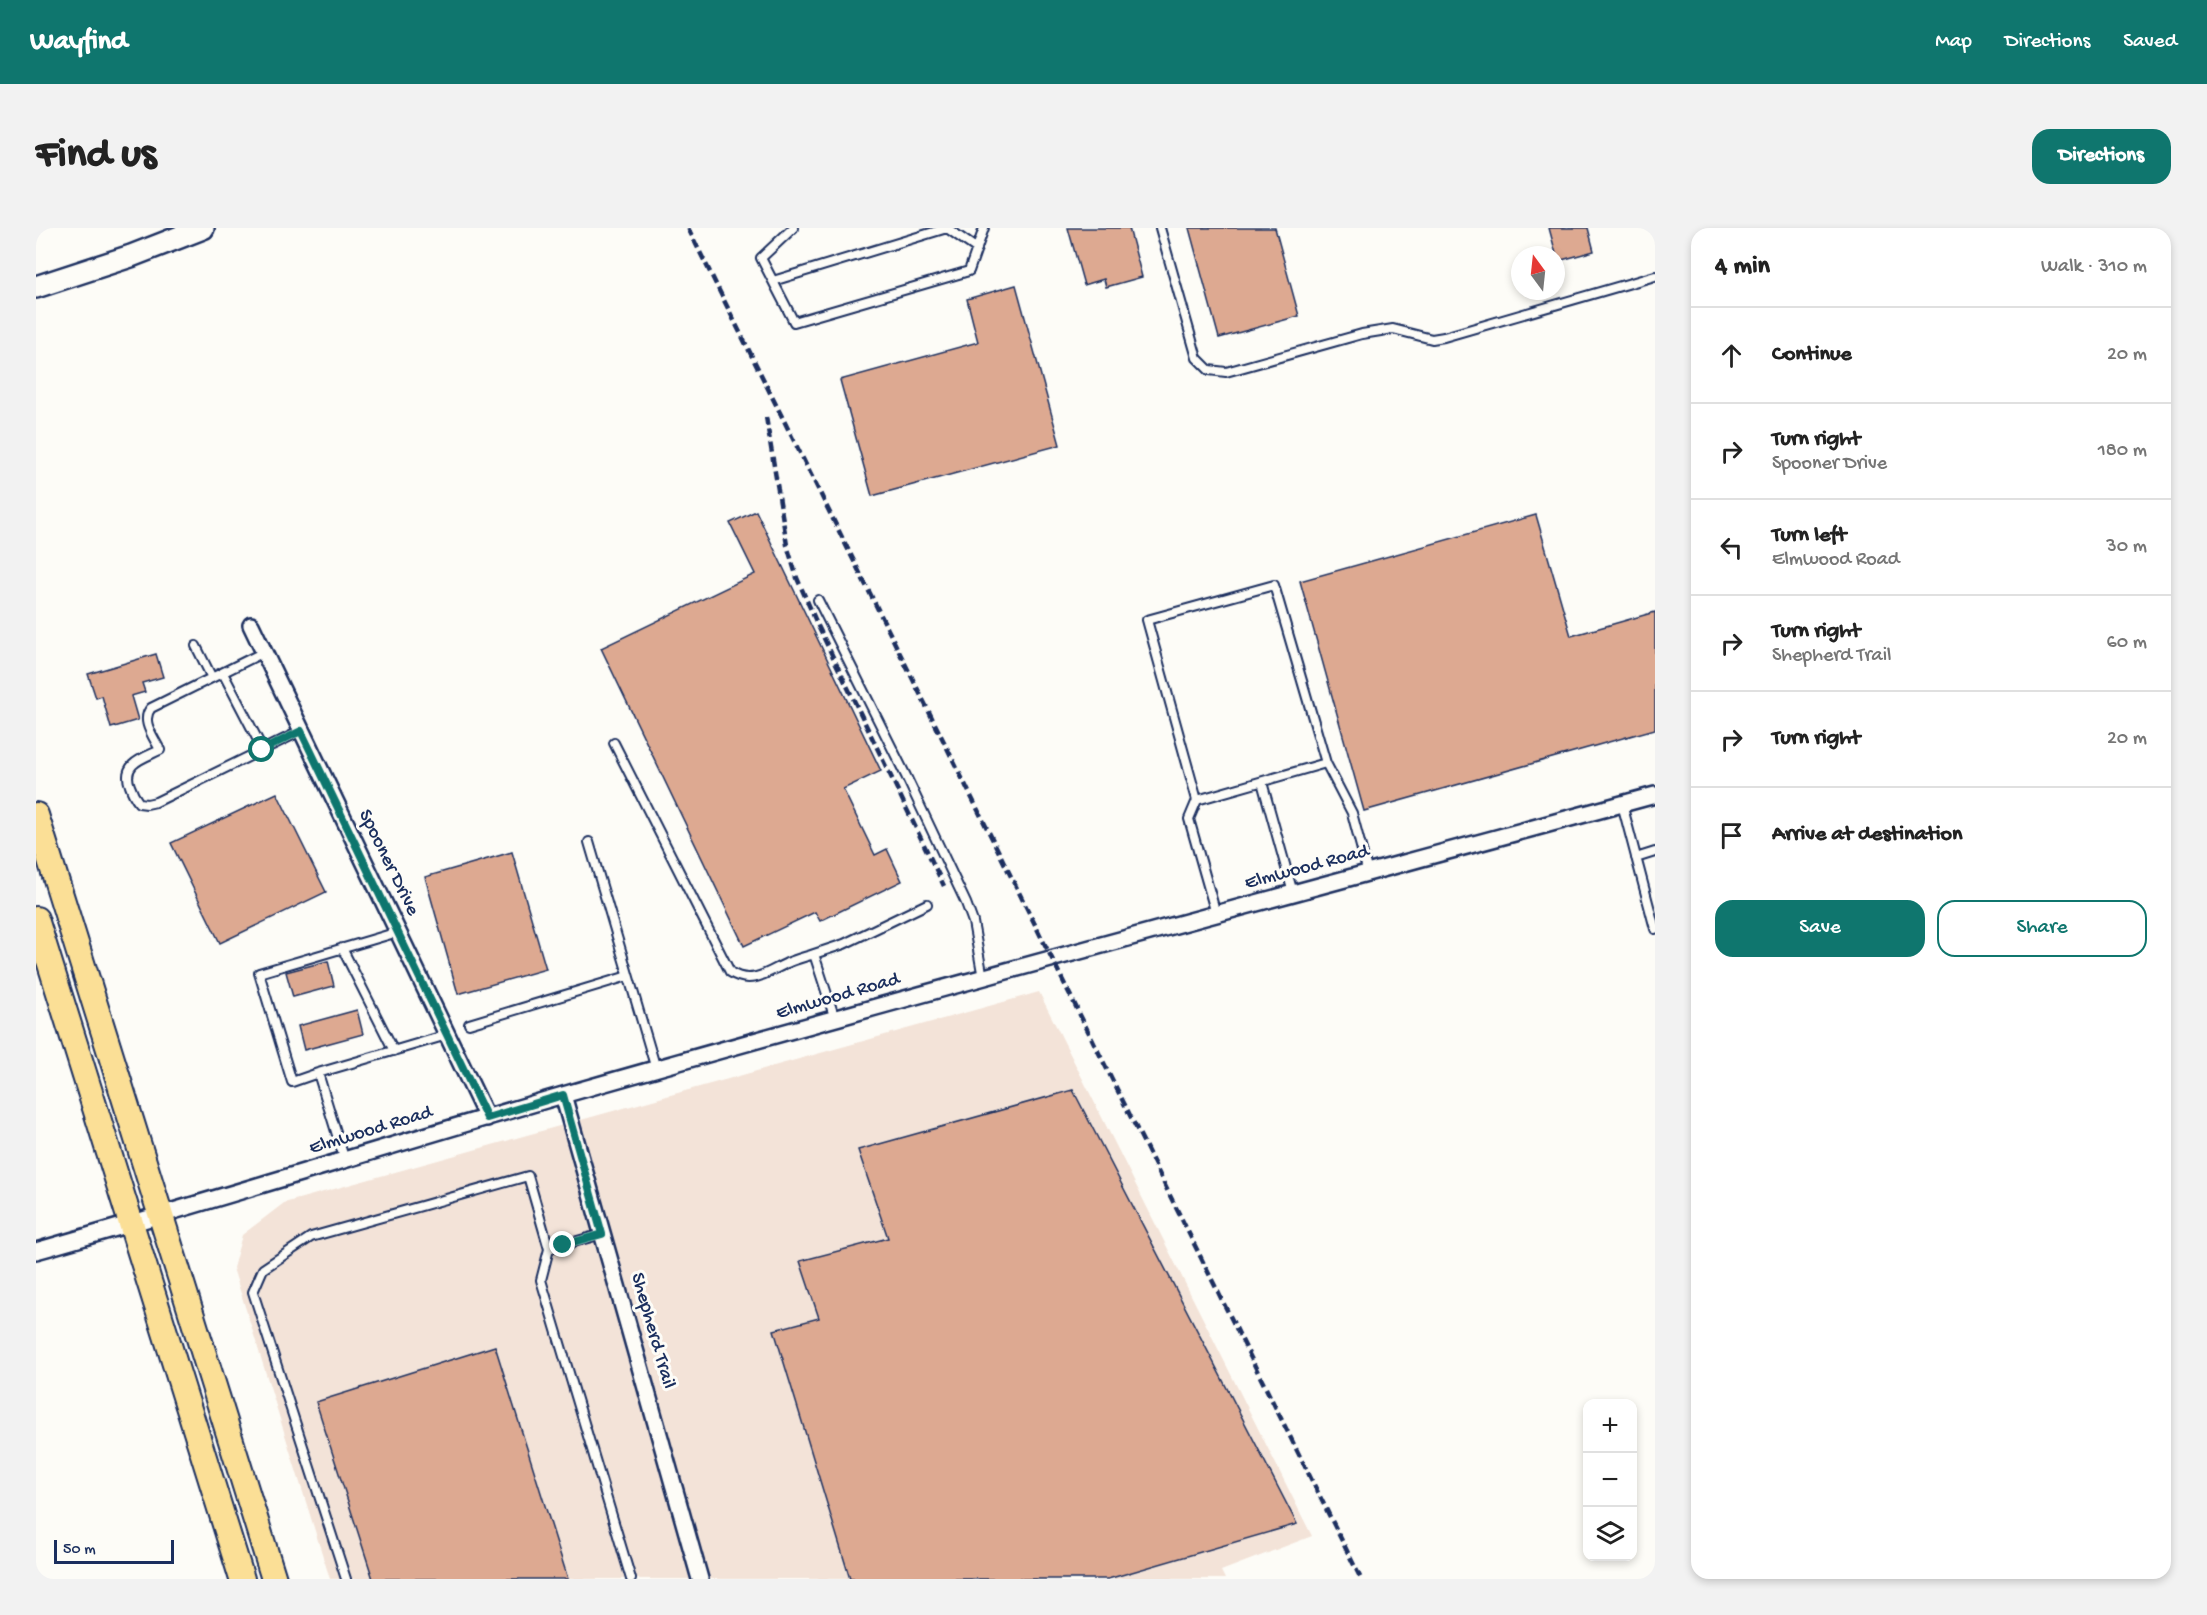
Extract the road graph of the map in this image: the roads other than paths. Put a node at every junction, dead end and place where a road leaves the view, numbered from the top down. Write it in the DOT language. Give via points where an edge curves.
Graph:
graph roads {
  1 [pos="203,228"];
  2 [pos="793,228"];
  3 [pos="947,228"];
  4 [pos="984,228"];
  5 [pos="1161,228"];
  6 [pos="976,249"];
  7 [pos="1655,276"];
  8 [pos="773,281"];
  9 [pos="36,287"];
  10 [pos="818,600"];
  11 [pos="251,626"];
  12 [pos="196,645"];
  13 [pos="264,652"];
  14 [pos="223,673"];
  15 [pos="212,678"];
  16 [pos="301,731"];
  17 [pos="614,743"];
  18 [pos="262,750"];
  19 [pos="1326,763"];
  20 [pos="1262,782"];
  21 [pos="1655,795"];
  22 [pos="1197,800"];
  23 [pos="1622,804"];
  24 [pos="36,815"];
  25 [pos="589,842"];
  26 [pos="1655,852"];
  27 [pos="1636,858"];
  28 [pos="1368,873"];
  29 [pos="1293,893"];
  30 [pos="927,904"];
  31 [pos="1216,914"];
  32 [pos="36,919"];
  33 [pos="1655,929"];
  34 [pos="398,932"];
  35 [pos="342,948"];
  36 [pos="814,954"];
  37 [pos="628,976"];
  38 [pos="983,978"];
  39 [pos="835,1019"];
  40 [pos="469,1024"];
  41 [pos="447,1035"];
  42 [pos="394,1051"];
  43 [pos="656,1070"];
  44 [pos="318,1074"];
  45 [pos="563,1095"];
  46 [pos="487,1118"];
  47 [pos="345,1161"];
  48 [pos="161,1216"];
  49 [pos="131,1224"];
  50 [pos="602,1234"];
  51 [pos="549,1249"];
  52 [pos="36,1251"];
  53 [pos="242,1579"];
  54 [pos="274,1579"];
  55 [pos="346,1579"];
  56 [pos="631,1579"];
  57 [pos="700,1579"];
  1 -- 9 [label="main road"];
  2 -- 8 [label="lane" via="761,258"];
  3 -- 6 [label="lane"];
  3 -- 8 [label="lane"];
  4 -- 6 [label="lane"];
  5 -- 7 [label="lane" via="1197,358 1209,370 1226,372 1393,329 1432,339 1444,337"];
  6 -- 8 [label="lane" via="969,271 794,322"];
  10 -- 38 [label="lane" via="966,903"];
  11 -- 13 [label="street, Spooner Drive"];
  12 -- 15 [label="lane"];
  13 -- 14 [label="lane"];
  13 -- 16 [label="street, Spooner Drive"];
  14 -- 15 [label="lane"];
  14 -- 18 [label="lane"];
  15 -- 18 [label="lane" via="146,714 160,750 128,769 127,777 136,799 140,803 156,802"];
  16 -- 18 [label="lane"];
  16 -- 34 [label="street, Spooner Drive"];
  17 -- 36 [label="lane" via="730,972 752,979"];
  19 -- 20 [label="lane"];
  19 -- 22 [label="lane" via="1274,585 1147,620"];
  19 -- 28 [label="lane" via="1352,813"];
  20 -- 22 [label="lane"];
  20 -- 29 [label="lane"];
  21 -- 23 [label="street, Elmwood Road"];
  22 -- 31 [label="lane" via="1189,819"];
  23 -- 27 [label="lane"];
  23 -- 28 [label="street, Elmwood Road"];
  24 -- 48 [label="main road"];
  25 -- 37 [label="lane"];
  26 -- 27 [label="lane"];
  27 -- 33 [label="lane"];
  28 -- 29 [label="street, Elmwood Road"];
  29 -- 31 [label="street, Elmwood Road"];
  30 -- 36 [label="lane" via="844,945"];
  31 -- 38 [label="street, Elmwood Road"];
  32 -- 49 [label="main road"];
  34 -- 35 [label="lane"];
  34 -- 41 [label="street, Spooner Drive"];
  35 -- 42 [label="lane"];
  35 -- 44 [label="lane" via="259,973 292,1082"];
  36 -- 39 [label="lane"];
  37 -- 40 [label="lane"];
  37 -- 43 [label="lane"];
  38 -- 39 [label="street, Elmwood Road"];
  39 -- 43 [label="street, Elmwood Road"];
  41 -- 42 [label="lane"];
  41 -- 46 [label="street, Spooner Drive"];
  42 -- 44 [label="lane"];
  43 -- 45 [label="street, Elmwood Road"];
  44 -- 47 [label="lane"];
  45 -- 46 [label="street, Elmwood Road"];
  45 -- 50 [label="street, Shepherd Trail"];
  46 -- 47 [label="street, Elmwood Road"];
  47 -- 48 [label="street, Elmwood Road"];
  48 -- 49 [label="street, Elmwood Road"];
  48 -- 54 [label="main road"];
  49 -- 52 [label="street, Elmwood Road"];
  49 -- 53 [label="main road"];
  50 -- 51 [label="lane"];
  50 -- 57 [label="street, Shepherd Trail"];
  51 -- 55 [label="lane" via="528,1176 311,1237 263,1269 253,1293"];
  51 -- 56 [label="lane" via="541,1280"];
}
